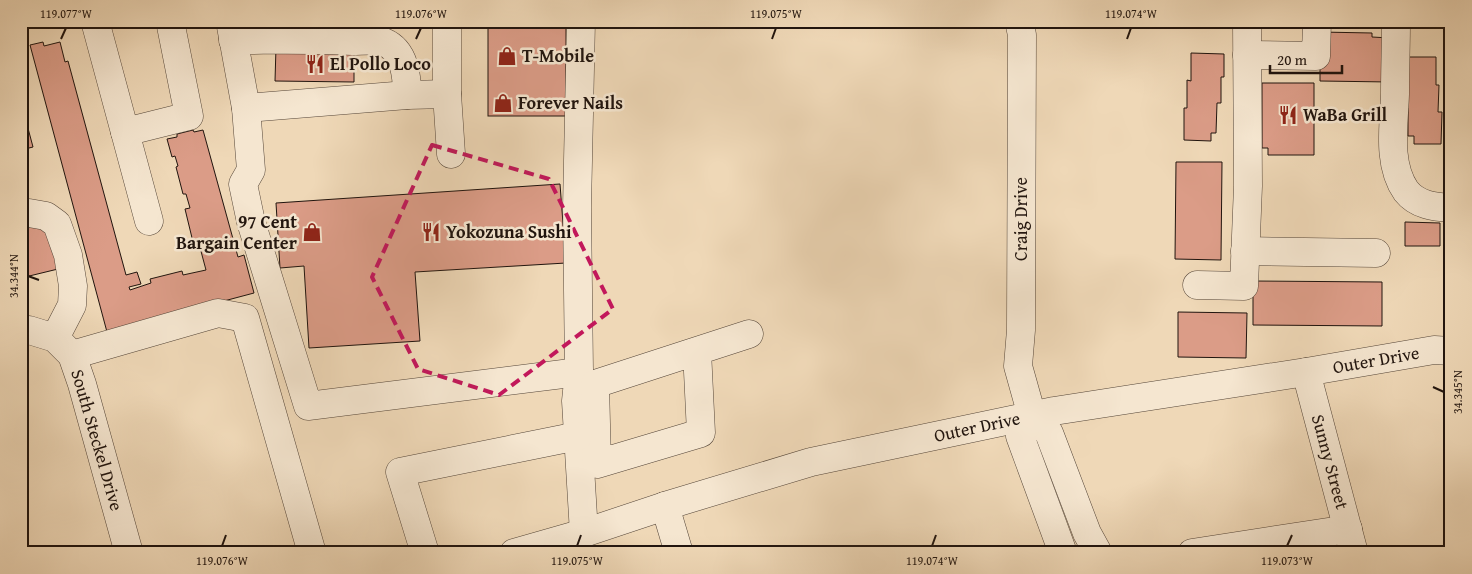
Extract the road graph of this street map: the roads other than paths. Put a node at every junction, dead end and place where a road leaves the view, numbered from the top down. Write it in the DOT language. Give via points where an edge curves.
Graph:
graph roads {
  1 [pos="96,21"];
  2 [pos="170,21"];
  3 [pos="447,21"];
  4 [pos="581,21"];
  5 [pos="1019,21"];
  6 [pos="1247,21"];
  7 [pos="1317,21"];
  8 [pos="1396,21"];
  9 [pos="232,31"];
  10 [pos="1248,55"];
  11 [pos="447,94"];
  12 [pos="407,95"];
  13 [pos="246,108"];
  14 [pos="125,132"];
  15 [pos="451,154"];
  16 [pos="1451,208"];
  17 [pos="21,216"];
  18 [pos="150,221"];
  19 [pos="1245,251"];
  20 [pos="1376,253"];
  21 [pos="1197,285"];
  22 [pos="21,332"];
  23 [pos="749,334"];
  24 [pos="63,347"];
  25 [pos="697,351"];
  26 [pos="1451,351"];
  27 [pos="579,372"];
  28 [pos="1306,372"];
  29 [pos="1032,416"];
  30 [pos="578,436"];
  31 [pos="666,506"];
  32 [pos="584,533"];
  33 [pos="1351,541"];
  34 [pos="129,553"];
  35 [pos="312,553"];
  36 [pos="425,553"];
  37 [pos="514,553"];
  38 [pos="679,553"];
  39 [pos="1064,553"];
  40 [pos="1098,553"];
  41 [pos="1192,553"];
  1 -- 14 [label="street"];
  2 -- 14 [label="street" via="189,116"];
  3 -- 11 [label="street"];
  4 -- 27 [label="street" via="577,207"];
  5 -- 29 [label="street, Craig Drive" via="1022,45 1021,330 1018,366"];
  6 -- 10 [label="street"];
  7 -- 10 [label="street" via="1316,56"];
  8 -- 16 [label="street" via="1394,153 1399,176 1407,192 1419,202"];
  9 -- 12 [label="street" via="383,42 401,59 407,73"];
  9 -- 13 [label="street"];
  10 -- 19 [label="street"];
  11 -- 12 [label="street"];
  11 -- 15 [label="street"];
  12 -- 13 [label="street"];
  13 -- 27 [label="street" via="251,170 242,184 308,406"];
  14 -- 18 [label="street"];
  17 -- 24 [label="street" via="46,216 57,224 68,255 73,286 72,305"];
  19 -- 20 [label="street"];
  19 -- 21 [label="street" via="1244,286"];
  22 -- 24 [label="street" via="29,330"];
  23 -- 25 [label="street"];
  24 -- 34 [label="street, South Steckel Drive" via="82,384"];
  24 -- 35 [label="street" via="218,313 245,318"];
  25 -- 25 [label="street" via="595,384 597,464 701,433"];
  26 -- 28 [label="street, Outer Drive" via="1434,350"];
  27 -- 30 [label="street" via="576,401"];
  28 -- 29 [label="street, Outer Drive"];
  28 -- 33 [label="street, Sunny Street"];
  29 -- 31 [label="street, Outer Drive" via="811,462"];
  29 -- 39 [label="street" via="1020,436"];
  29 -- 40 [label="street, Craig Drive" via="1049,433 1087,533"];
  30 -- 32 [label="street"];
  30 -- 36 [label="street" via="400,472"];
  31 -- 32 [label="street, Outer Drive"];
  31 -- 38 [label="street"];
  32 -- 37 [label="street, Outer Drive"];
  33 -- 41 [label="street"];
}
